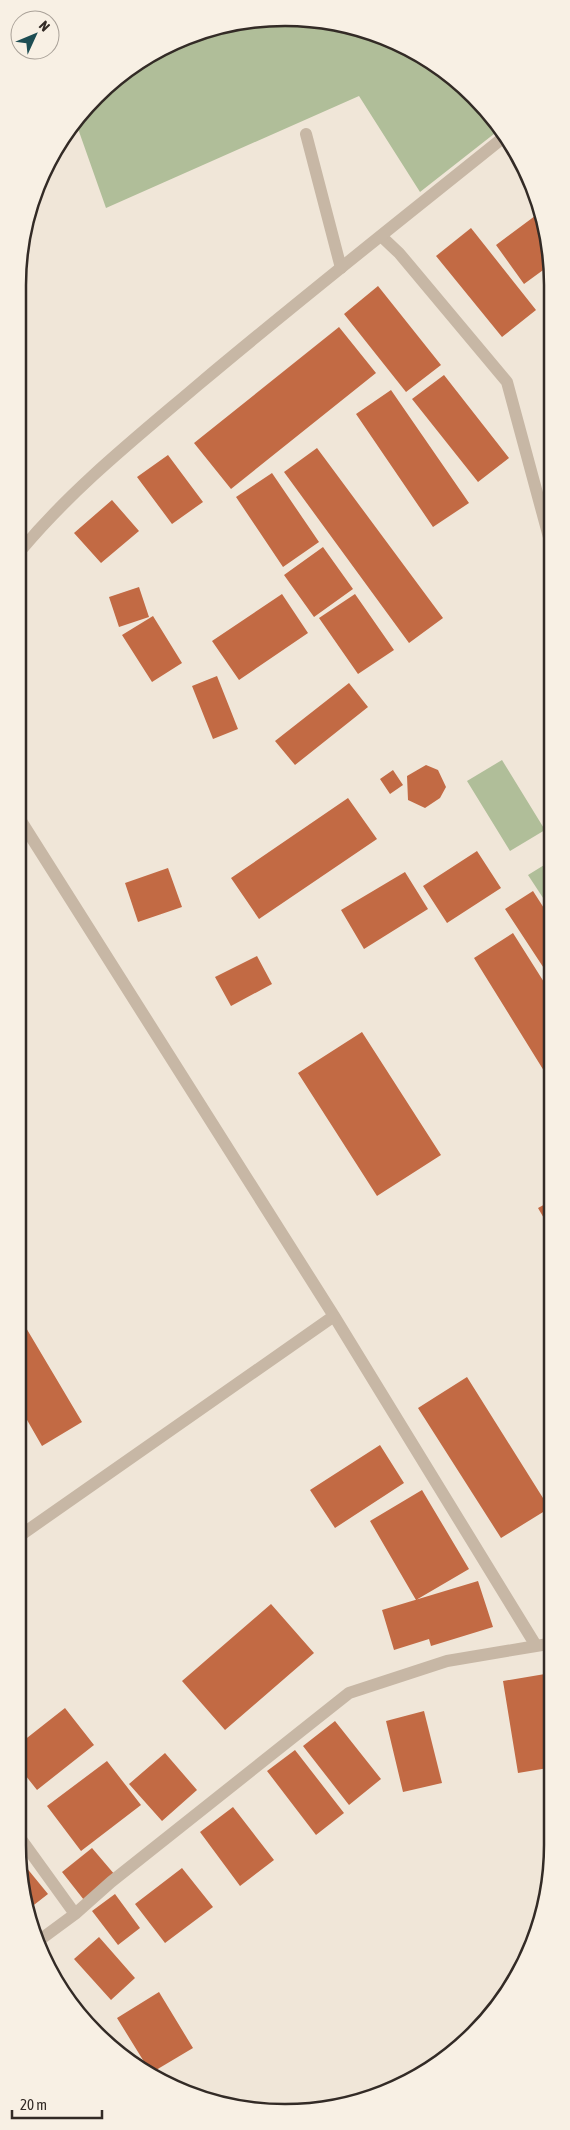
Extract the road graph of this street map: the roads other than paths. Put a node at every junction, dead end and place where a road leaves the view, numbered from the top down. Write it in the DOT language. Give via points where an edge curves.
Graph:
graph roads {
  1 [pos="306,134"];
  2 [pos="500,141"];
  3 [pos="381,236"];
  4 [pos="341,268"];
  5 [pos="544,518"];
  6 [pos="26,544"];
  7 [pos="26,828"];
  8 [pos="334,1316"];
  9 [pos="26,1531"];
  10 [pos="542,1644"];
  11 [pos="26,1845"];
  12 [pos="75,1914"];
  13 [pos="43,1937"];
  1 -- 4 [label="street"];
  2 -- 3 [label="street"];
  3 -- 4 [label="street"];
  3 -- 5 [label="street" via="399,253 507,382"];
  4 -- 6 [label="street" via="124,447 51,515"];
  7 -- 8 [label="street"];
  8 -- 9 [label="street"];
  8 -- 10 [label="street"];
  10 -- 12 [label="street" via="447,1661 348,1693"];
  11 -- 12 [label="street"];
  12 -- 13 [label="street"];
}
